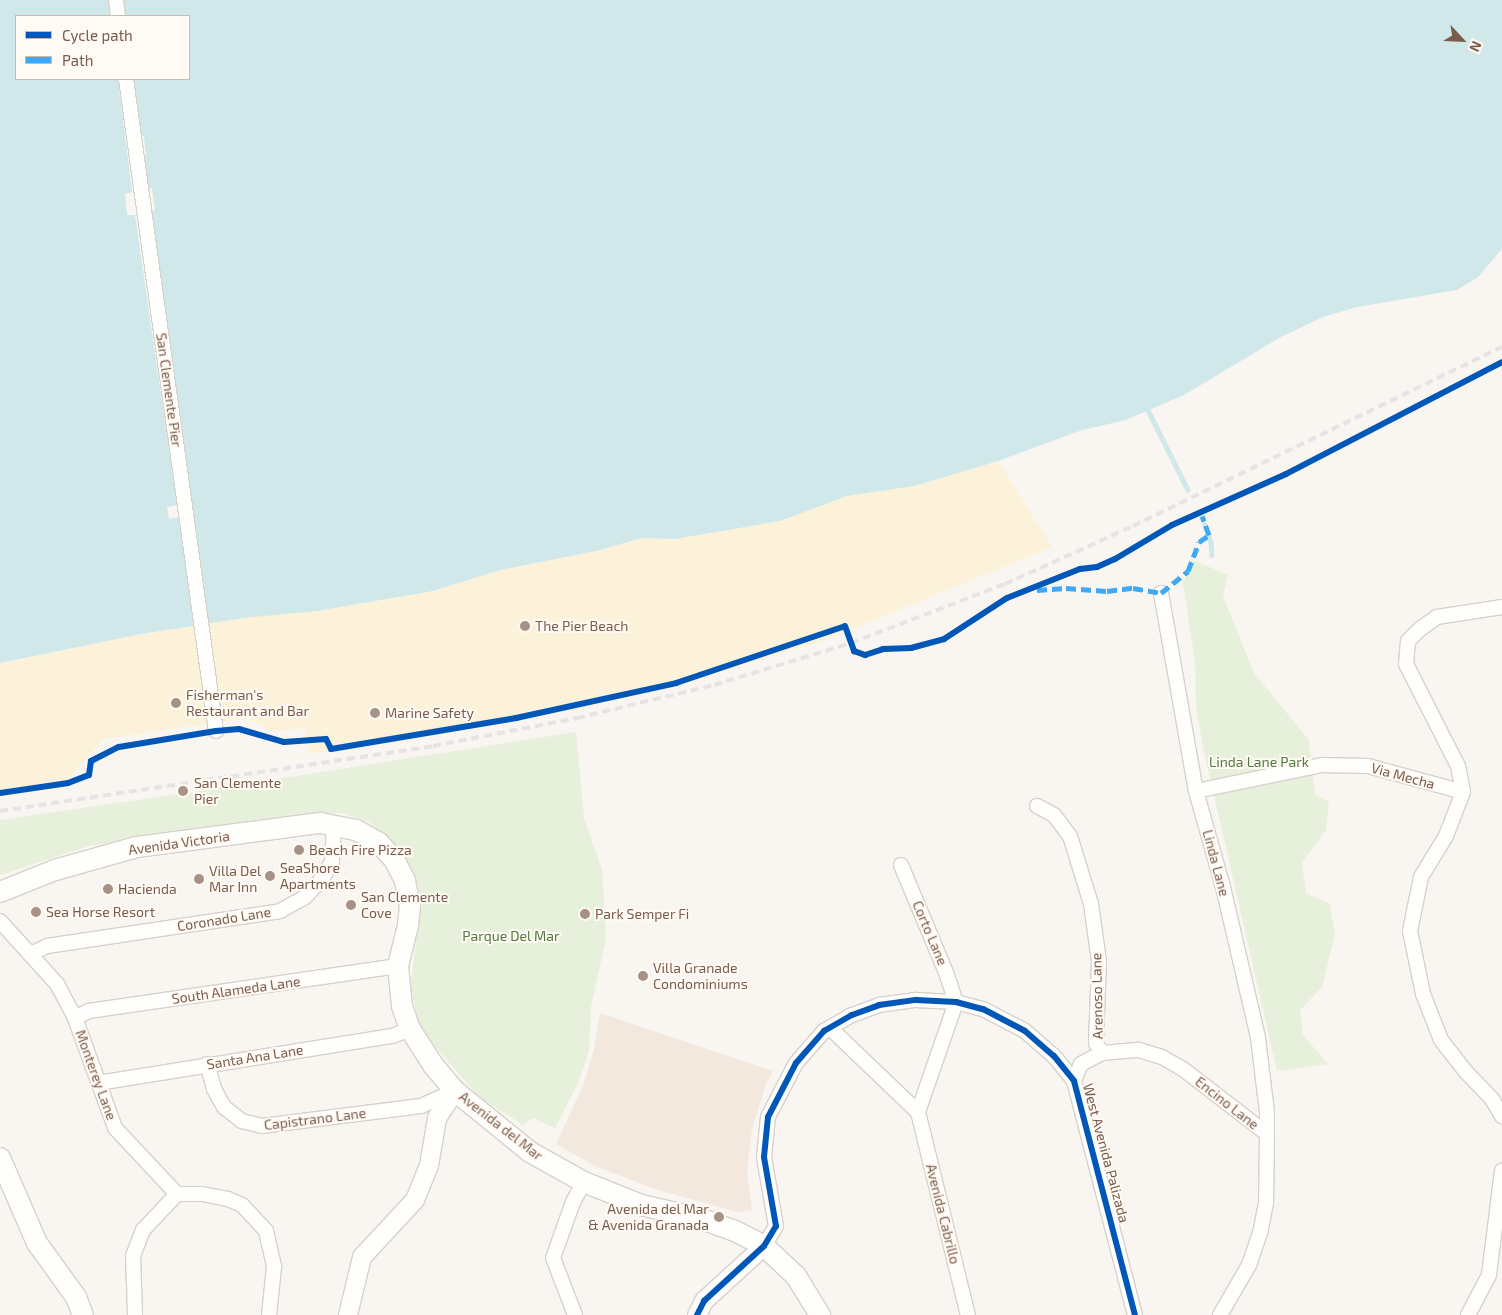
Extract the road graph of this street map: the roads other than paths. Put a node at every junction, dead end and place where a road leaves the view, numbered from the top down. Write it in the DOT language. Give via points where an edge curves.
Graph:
graph roads {
  1 [pos="116,0"];
  2 [pos="118,15"];
  3 [pos="126,80"];
  4 [pos="1161,593"];
  5 [pos="1502,607"];
  6 [pos="216,731"];
  7 [pos="1196,791"];
  8 [pos="1462,792"];
  9 [pos="1037,806"];
  10 [pos="334,824"];
  11 [pos="901,865"];
  12 [pos="0,892"];
  13 [pos="0,921"];
  14 [pos="30,954"];
  15 [pos="398,966"];
  16 [pos="956,1002"];
  17 [pos="75,1018"];
  18 [pos="830,1028"];
  19 [pos="410,1029"];
  20 [pos="1102,1053"];
  21 [pos="207,1064"];
  22 [pos="1074,1081"];
  23 [pos="98,1083"];
  24 [pos="455,1091"];
  25 [pos="918,1112"];
  26 [pos="1502,1116"];
  27 [pos="1267,1134"];
  28 [pos="0,1158"];
  29 [pos="1502,1171"];
  30 [pos="584,1182"];
  31 [pos="177,1194"];
  32 [pos="764,1246"];
  33 [pos="84,1315"];
  34 [pos="135,1315"];
  35 [pos="269,1315"];
  36 [pos="348,1315"];
  37 [pos="575,1315"];
  38 [pos="697,1315"];
  39 [pos="820,1315"];
  40 [pos="968,1315"];
  41 [pos="1135,1315"];
  42 [pos="1220,1315"];
  43 [pos="1468,1315"];
  1 -- 2 [label="street"];
  3 -- 6 [label="street, San Clemente Pier"];
  4 -- 7 [label="street, Linda Lane"];
  5 -- 8 [label="street" via="1437,617 1408,641 1406,664 1458,766"];
  7 -- 8 [label="street, Via Mecha" via="1321,764 1368,766"];
  7 -- 27 [label="street, Linda Lane" via="1223,887 1258,1038 1268,1112"];
  8 -- 26 [label="street" via="1446,836 1421,877 1410,931 1423,994 1441,1040 1492,1099"];
  9 -- 20 [label="street, Arenoso Lane" via="1054,815 1070,836 1091,904 1099,961 1096,1043"];
  10 -- 12 [label="main road, Avenida Victoria" via="320,823 137,847 55,870"];
  10 -- 14 [label="street, Coronado Lane" via="332,862 322,879 305,897 280,910 47,946"];
  10 -- 15 [label="main road, Avenida del Mar" via="356,830 379,843 395,861 405,881 410,906"];
  11 -- 16 [label="street, Corto Lane"];
  13 -- 14 [label="street, Monterey Lane"];
  14 -- 17 [label="street, Monterey Lane" via="57,984"];
  15 -- 17 [label="street, South Alameda Lane" via="89,1011"];
  15 -- 19 [label="main road, Avenida del Mar" via="402,1006"];
  16 -- 18 [label="street, West Avenida Palizada" via="916,1000 879,1005"];
  16 -- 22 [label="street, West Avenida Palizada" via="983,1009 1025,1031 1054,1056"];
  16 -- 25 [label="street"];
  17 -- 23 [label="street, Monterey Lane"];
  18 -- 25 [label="street"];
  18 -- 32 [label="street, West Avenida Palizada" via="796,1063 768,1117 764,1157 776,1226"];
  19 -- 21 [label="street, Santa Ana Lane" via="392,1036"];
  19 -- 24 [label="main road, Avenida del Mar" via="433,1065"];
  20 -- 22 [label="street, Encino Lane" via="1081,1064"];
  20 -- 27 [label="street, Encino Lane" via="1139,1050 1162,1057 1183,1069"];
  21 -- 23 [label="street, Santa Ana Lane"];
  21 -- 24 [label="street, Capistrano Lane" via="214,1090 224,1107 242,1121 262,1126 421,1106"];
  22 -- 41 [label="street, West Avenida Palizada"];
  23 -- 31 [label="street, Monterey Lane" via="115,1128"];
  24 -- 30 [label="main road, Avenida del Mar" via="530,1152"];
  24 -- 36 [label="street" via="437,1118 429,1166 415,1200 362,1257"];
  25 -- 40 [label="street, Avenida Cabrillo"];
  27 -- 42 [label="street, Encino Lane" via="1266,1203 1260,1233 1249,1265"];
  28 -- 33 [label="main road" via="37,1243 76,1297"];
  29 -- 43 [label="street" via="1489,1275"];
  30 -- 32 [label="main road, Avenida del Mar" via="641,1205 710,1222"];
  30 -- 37 [label="street" via="573,1202 553,1258"];
  31 -- 34 [label="street" via="143,1230 133,1256"];
  31 -- 35 [label="street" via="202,1194 228,1200 242,1206 266,1231 274,1267"];
  32 -- 38 [label="street" via="704,1301"];
  32 -- 39 [label="main road, Avenida del Mar" via="796,1276"];
}
